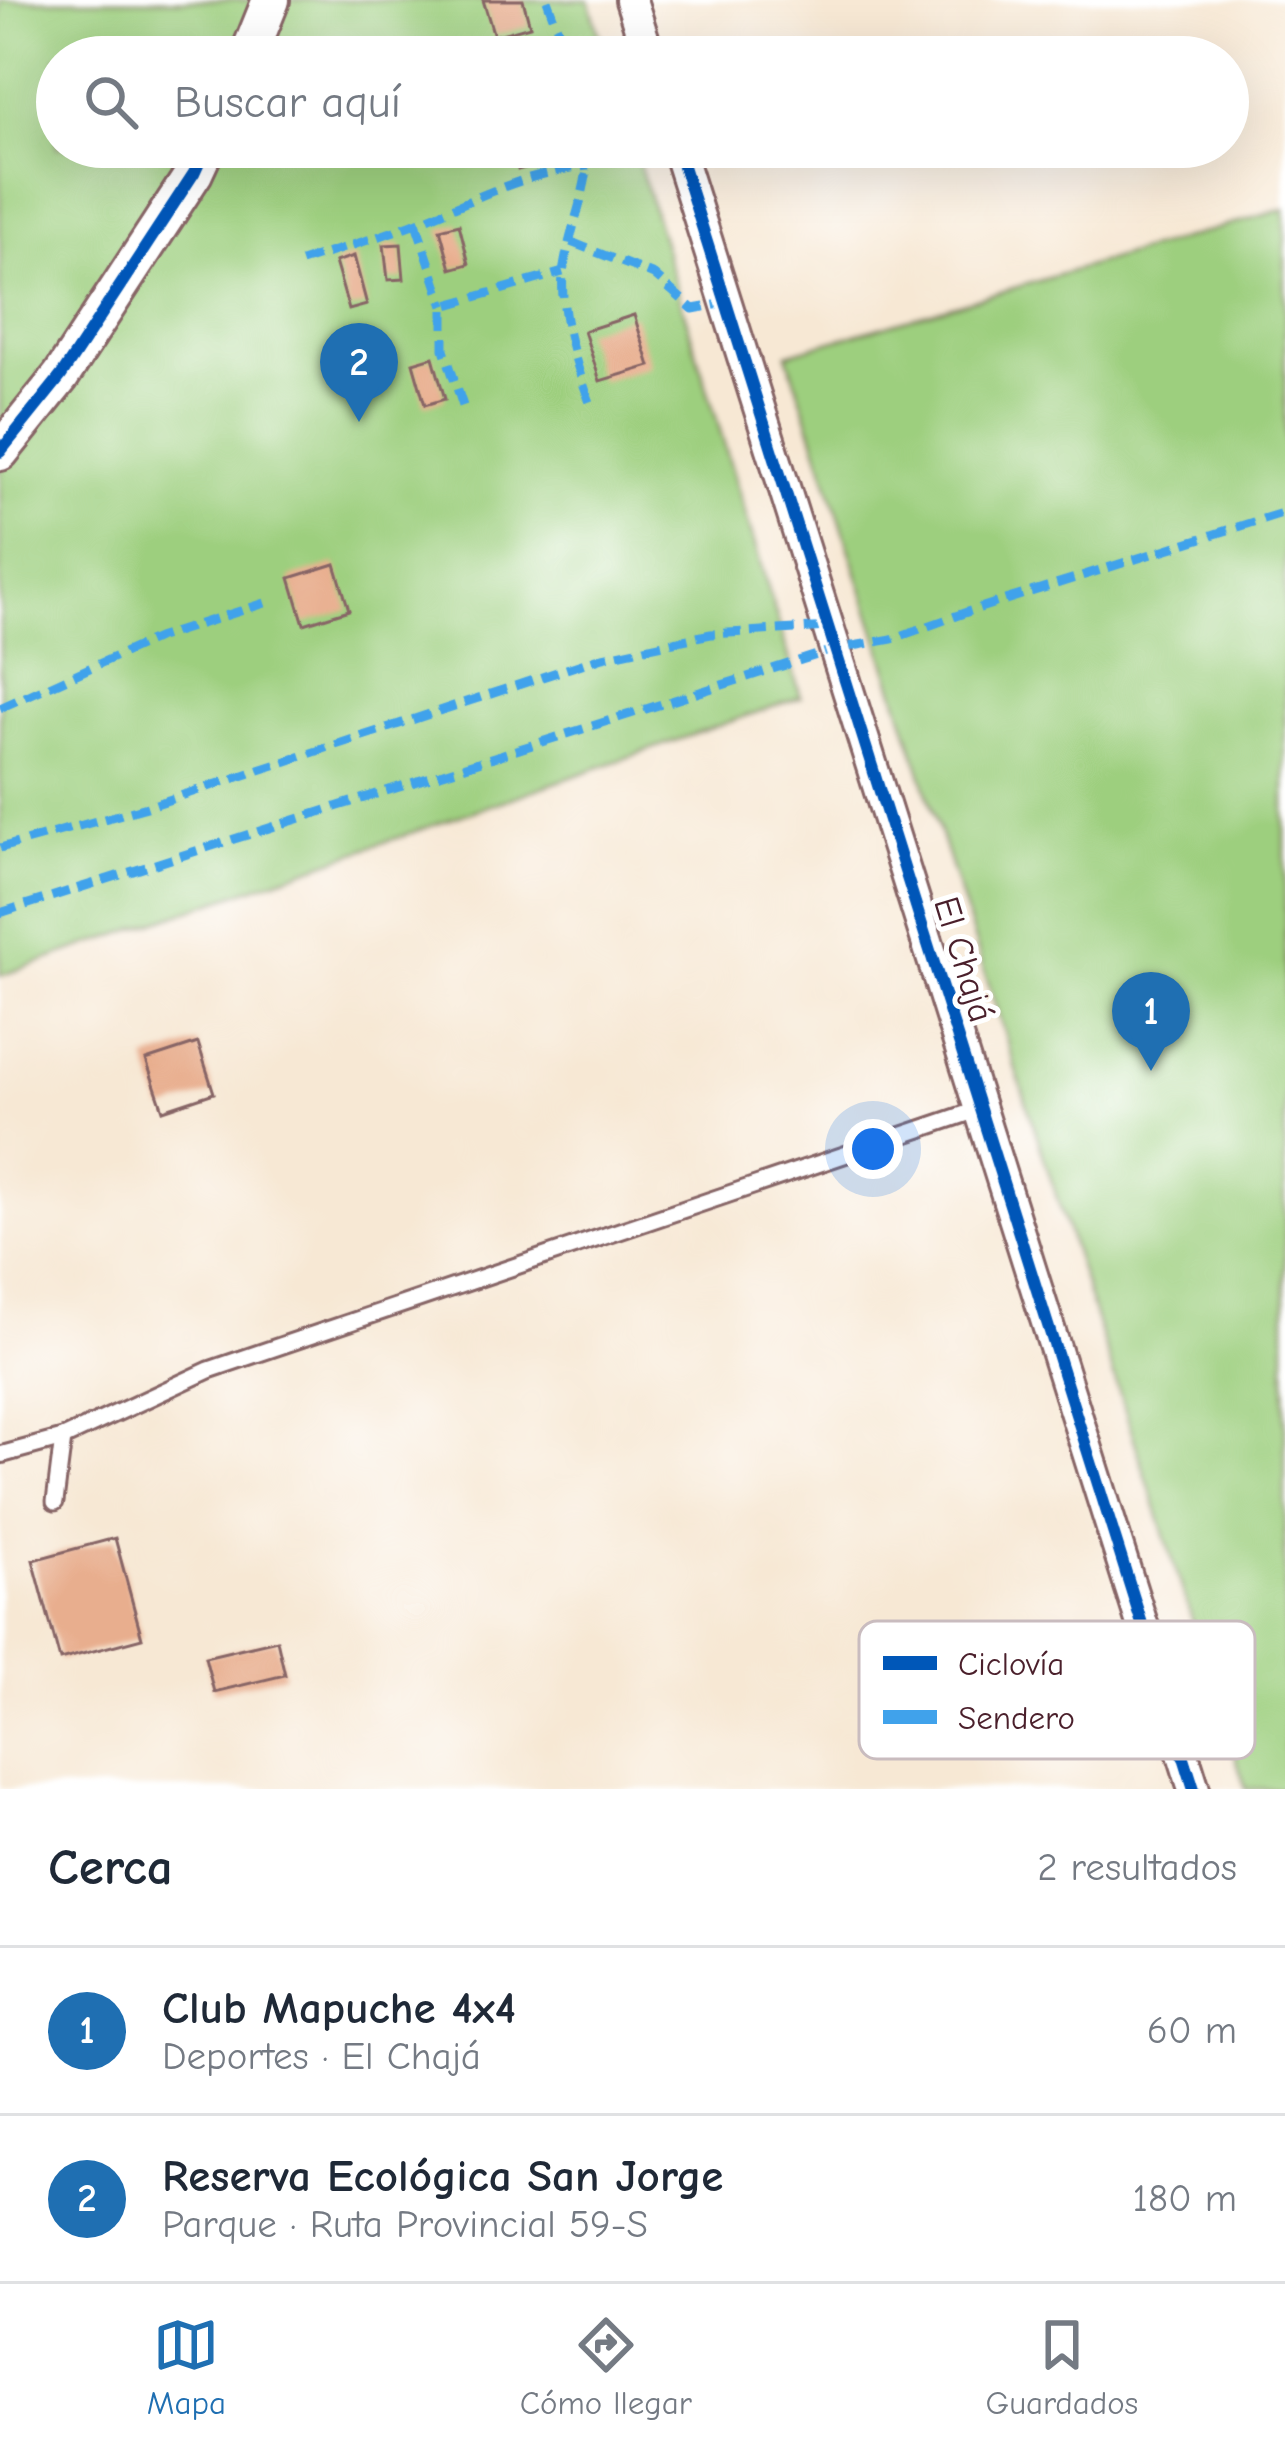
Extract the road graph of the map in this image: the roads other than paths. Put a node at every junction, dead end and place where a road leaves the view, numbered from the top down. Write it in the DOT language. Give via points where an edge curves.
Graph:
graph roads {
  1 [pos="271,0"];
  2 [pos="631,0"];
  3 [pos="256,36"];
  4 [pos="642,36"];
  5 [pos="196,168"];
  6 [pos="684,168"];
  7 [pos="0,452"];
  8 [pos="980,1109"];
  9 [pos="63,1438"];
  10 [pos="0,1455"];
  11 [pos="55,1502"];
  12 [pos="1141,1621"];
  13 [pos="1185,1759"];
  14 [pos="1194,1789"];
  1 -- 3 [label="street"];
  2 -- 4 [label="street"];
  5 -- 7 [label="street" via="61,376"];
  6 -- 8 [label="street, El Chajá"];
  8 -- 9 [label="lane" via="209,1370"];
  8 -- 12 [label="street, El Chajá"];
  9 -- 10 [label="lane"];
  9 -- 11 [label="lane"];
  13 -- 14 [label="street, El Chajá"];
}
